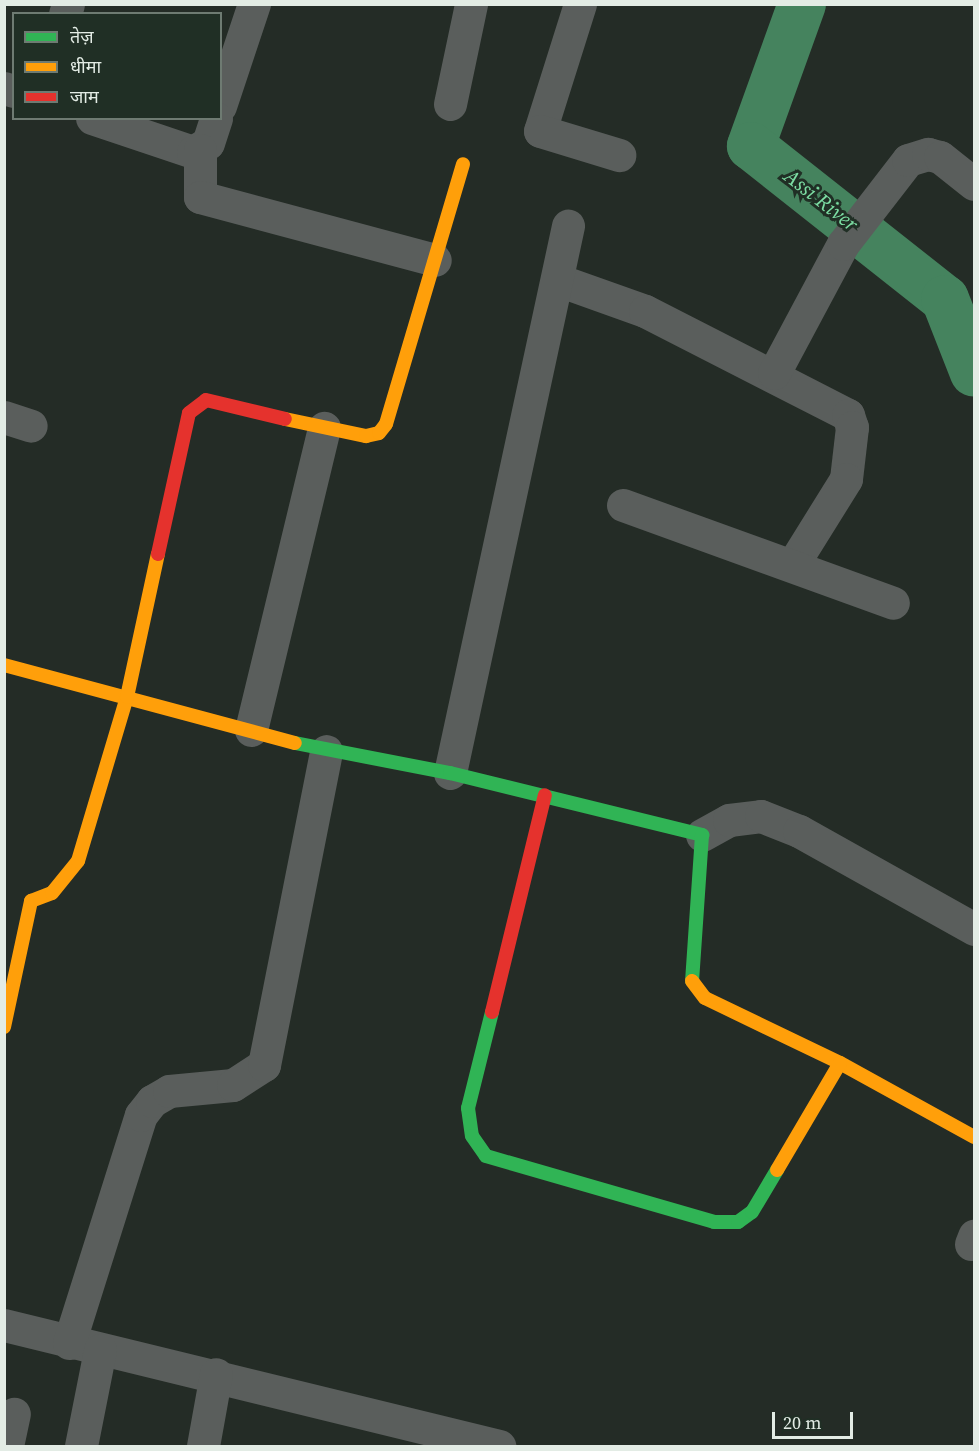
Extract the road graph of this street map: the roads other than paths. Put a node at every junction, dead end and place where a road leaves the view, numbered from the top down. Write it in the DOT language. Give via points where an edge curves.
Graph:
graph roads {
  1 [pos="254,4"];
  2 [pos="471,4"];
  3 [pos="580,4"];
  4 [pos="222,100"];
  5 [pos="450,104"];
  6 [pos="98,120"];
  7 [pos="215,120"];
  8 [pos="200,150"];
  9 [pos="619,155"];
  10 [pos="463,164"];
  11 [pos="975,184"];
  12 [pos="568,226"];
  13 [pos="435,260"];
  14 [pos="558,280"];
  15 [pos="774,373"];
  16 [pos="324,428"];
  17 [pos="623,505"];
  18 [pos="793,564"];
  19 [pos="893,603"];
  20 [pos="4,665"];
  21 [pos="127,697"];
  22 [pos="251,730"];
  23 [pos="326,751"];
  24 [pos="450,773"];
  25 [pos="544,795"];
  26 [pos="702,835"];
  27 [pos="969,915"];
  28 [pos="4,1027"];
  29 [pos="840,1063"];
  30 [pos="975,1137"];
  31 [pos="4,1325"];
  32 [pos="84,1346"];
  33 [pos="216,1374"];
  34 [pos="14,1414"];
  35 [pos="7,1446"];
  36 [pos="81,1446"];
  37 [pos="203,1446"];
  38 [pos="499,1446"];
  1 -- 4 [label="street"];
  2 -- 5 [label="street"];
  3 -- 9 [label="street" via="540,131"];
  6 -- 8 [label="street" via="185,151"];
  7 -- 8 [label="street" via="208,143"];
  8 -- 13 [label="street" via="200,197"];
  10 -- 13 [label="street"];
  11 -- 15 [label="street" via="940,157 917,156 908,160 843,244"];
  12 -- 14 [label="street"];
  13 -- 16 [label="street" via="383,429 366,436"];
  14 -- 15 [label="street" via="645,311"];
  14 -- 24 [label="street"];
  15 -- 18 [label="street" via="840,407 852,427 846,479"];
  16 -- 21 [label="street" via="206,400 194,405"];
  16 -- 22 [label="street"];
  17 -- 18 [label="street"];
  18 -- 19 [label="street"];
  20 -- 21 [label="street"];
  21 -- 22 [label="street"];
  21 -- 28 [label="street" via="78,861 52,893 31,900"];
  22 -- 23 [label="street"];
  23 -- 24 [label="street"];
  23 -- 32 [label="street" via="264,1065 233,1085 169,1091 152,1101 141,1115"];
  24 -- 25 [label="street"];
  25 -- 26 [label="street"];
  25 -- 29 [label="street" via="468,1108 472,1136 486,1156 714,1222 738,1222 752,1212"];
  26 -- 27 [label="street" via="729,820 761,816"];
  26 -- 29 [label="street" via="690,966 693,986 705,998"];
  29 -- 30 [label="street"];
  31 -- 32 [label="street"];
  32 -- 33 [label="street"];
  32 -- 36 [label="street"];
  33 -- 37 [label="street"];
  33 -- 38 [label="street"];
  34 -- 35 [label="street"];
}
